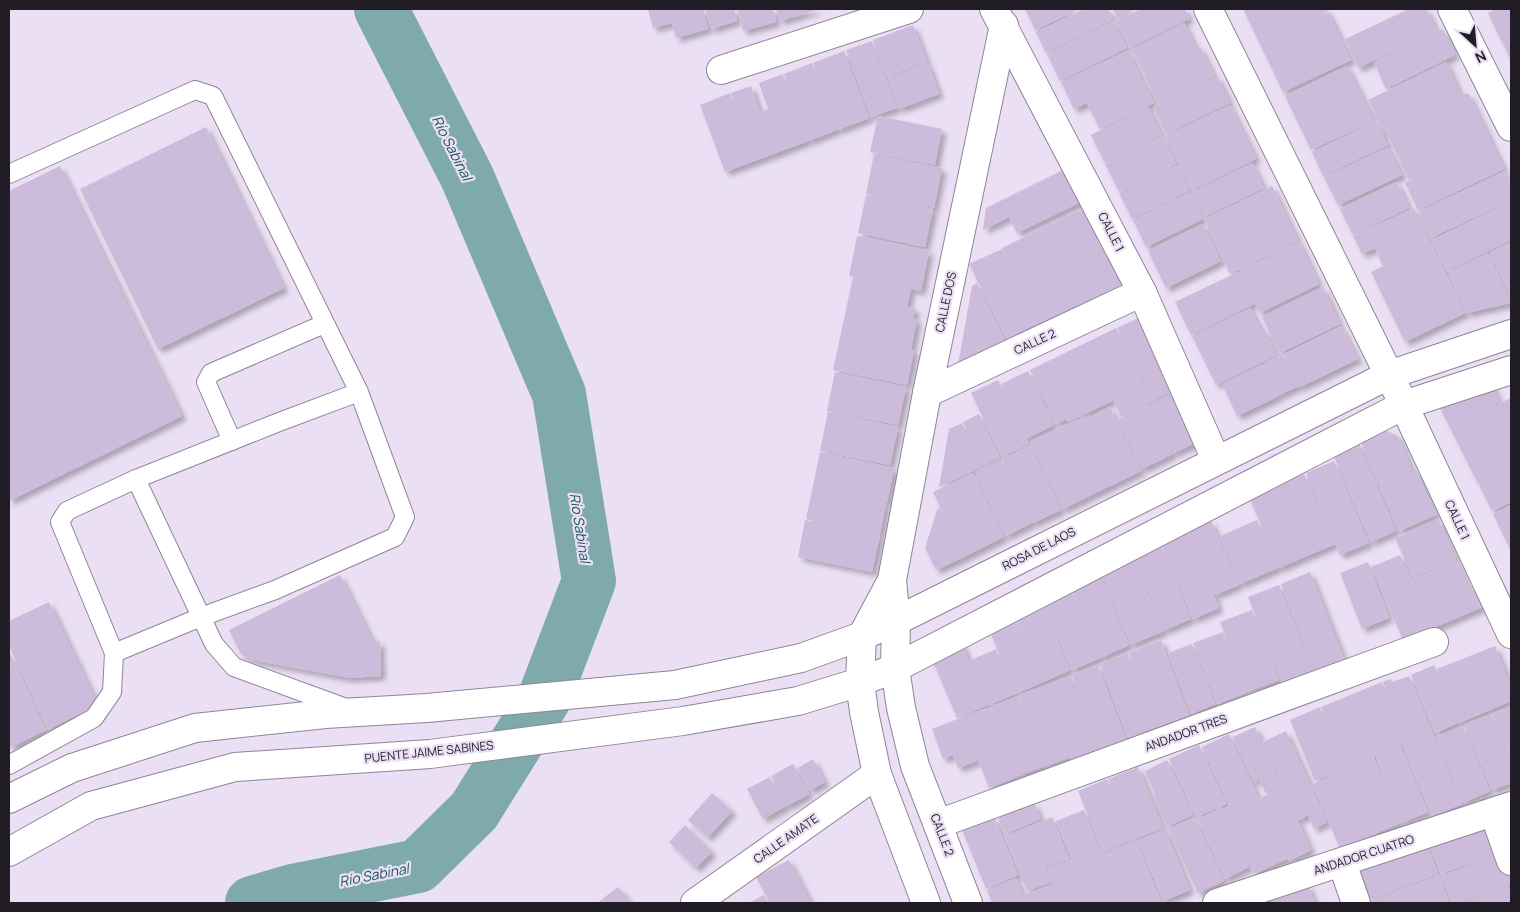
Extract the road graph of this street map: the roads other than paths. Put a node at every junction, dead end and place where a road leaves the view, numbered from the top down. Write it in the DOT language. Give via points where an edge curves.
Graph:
graph roads {
  1 [pos="909,9"];
  2 [pos="1208,9"];
  3 [pos="1452,9"];
  4 [pos="999,17"];
  5 [pos="721,70"];
  6 [pos="1511,127"];
  7 [pos="9,174"];
  8 [pos="1142,292"];
  9 [pos="324,324"];
  10 [pos="1511,334"];
  11 [pos="1511,370"];
  12 [pos="1390,375"];
  13 [pos="359,392"];
  14 [pos="928,393"];
  15 [pos="1404,405"];
  16 [pos="232,441"];
  17 [pos="1216,460"];
  18 [pos="136,479"];
  19 [pos="892,580"];
  20 [pos="202,617"];
  21 [pos="896,621"];
  22 [pos="1511,634"];
  23 [pos="862,636"];
  24 [pos="1434,642"];
  25 [pos="114,653"];
  26 [pos="895,668"];
  27 [pos="860,682"];
  28 [pos="356,712"];
  29 [pos="9,765"];
  30 [pos="877,774"];
  31 [pos="9,799"];
  32 [pos="1502,809"];
  33 [pos="938,824"];
  34 [pos="9,852"];
  35 [pos="1511,861"];
  36 [pos="1342,862"];
  37 [pos="695,903"];
  38 [pos="926,903"];
  39 [pos="968,903"];
  40 [pos="1216,903"];
  41 [pos="1356,903"];
  1 -- 5 [label="street"];
  2 -- 12 [label="street"];
  3 -- 6 [label="street"];
  4 -- 8 [label="street, CALLE 1"];
  4 -- 14 [label="street, CALLE DOS"];
  7 -- 9 [label="lane" via="196,90 213,96"];
  8 -- 14 [label="street, CALLE 2"];
  8 -- 17 [label="street, CALLE 1"];
  9 -- 13 [label="lane"];
  9 -- 16 [label="lane" via="211,373 206,382"];
  10 -- 12 [label="street, ROSA DE LAOS"];
  11 -- 15 [label="street"];
  12 -- 15 [label="street, CALLE 1"];
  12 -- 17 [label="street, ROSA DE LAOS"];
  13 -- 16 [label="lane"];
  13 -- 20 [label="lane" via="405,518 395,537 275,590"];
  14 -- 19 [label="street, CALLE DOS"];
  15 -- 22 [label="street, CALLE 1"];
  15 -- 26 [label="street"];
  16 -- 18 [label="lane"];
  17 -- 21 [label="street, ROSA DE LAOS"];
  18 -- 20 [label="lane"];
  18 -- 25 [label="lane" via="67,511 60,522"];
  19 -- 21 [label="street, CALLE DOS"];
  19 -- 23 [label="street, CALLE DOS"];
  20 -- 25 [label="lane"];
  20 -- 28 [label="lane" via="214,644 234,667"];
  21 -- 23 [label="street, ROSA DE LAOS"];
  21 -- 26 [label="street, CALLE DOS"];
  23 -- 27 [label="street"];
  23 -- 28 [label="street, ROSA DE LAOS" via="801,658 675,685"];
  24 -- 33 [label="street, ANDADOR TRES"];
  25 -- 29 [label="lane" via="112,692 94,718"];
  26 -- 27 [label="street, PUENTE JAIME SABINES"];
  26 -- 33 [label="street, CALLE 2" via="915,766"];
  27 -- 30 [label="street"];
  27 -- 34 [label="street, PUENTE JAIME SABINES" via="798,702 683,721 430,754 234,766 91,806"];
  28 -- 31 [label="street" via="195,728 72,768"];
  30 -- 37 [label="street, CALLE AMATE"];
  30 -- 38 [label="street"];
  32 -- 35 [label="street"];
  32 -- 36 [label="street, ANDADOR CUATRO"];
  33 -- 39 [label="street, CALLE 2"];
  36 -- 40 [label="street, ANDADOR CUATRO"];
  36 -- 41 [label="street"];
}
